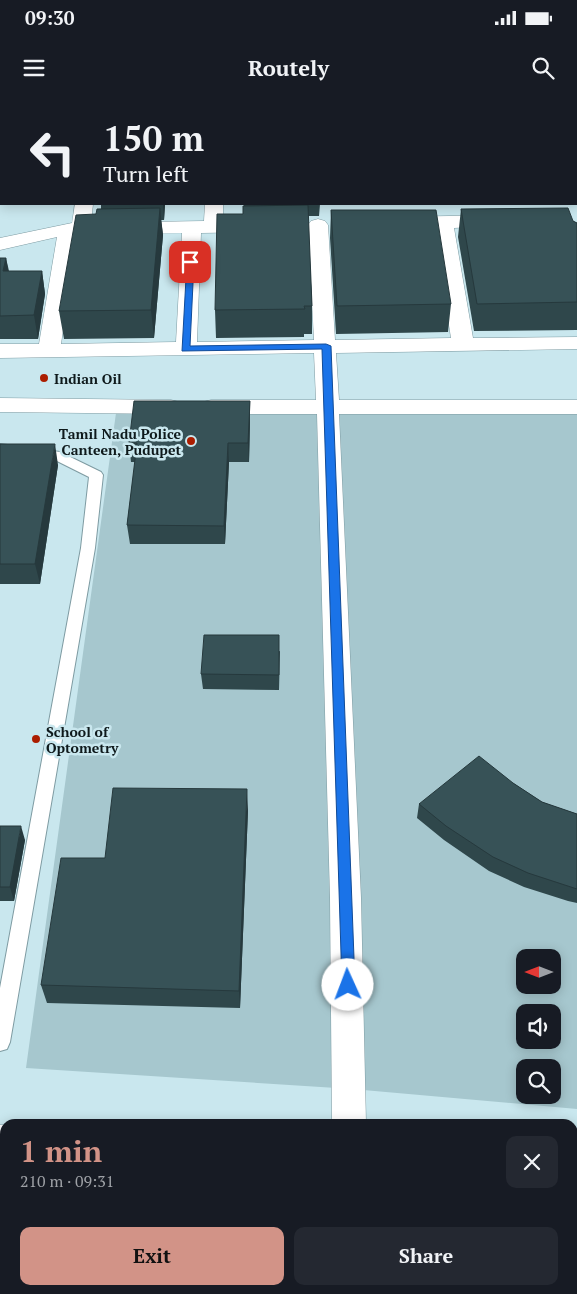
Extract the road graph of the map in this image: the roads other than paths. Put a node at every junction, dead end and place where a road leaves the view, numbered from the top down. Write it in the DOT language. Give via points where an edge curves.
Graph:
graph roads {
  1 [pos="84,205"];
  2 [pos="214,205"];
  3 [pos="393,205"];
  4 [pos="511,221"];
  5 [pos="443,222"];
  6 [pos="318,225"];
  7 [pos="271,226"];
  8 [pos="192,227"];
  9 [pos="213,227"];
  10 [pos="74,229"];
  11 [pos="0,244"];
  12 [pos="577,343"];
  13 [pos="463,344"];
  14 [pos="326,346"];
  15 [pos="186,349"];
  16 [pos="0,351"];
  17 [pos="49,351"];
  18 [pos="0,405"];
  19 [pos="577,407"];
  20 [pos="328,408"];
  21 [pos="0,449"];
  22 [pos="0,1042"];
  23 [pos="349,1119"];
  1 -- 10 [label="street"];
  2 -- 9 [label="street"];
  3 -- 5 [label="street" via="391,223"];
  4 -- 5 [label="street"];
  5 -- 13 [label="street"];
  6 -- 14 [label="street"];
  7 -- 9 [label="street"];
  8 -- 9 [label="street"];
  8 -- 10 [label="street"];
  8 -- 15 [label="street"];
  10 -- 11 [label="street"];
  10 -- 17 [label="street"];
  12 -- 13 [label="street"];
  13 -- 14 [label="street"];
  14 -- 15 [label="street"];
  14 -- 20 [label="street"];
  15 -- 17 [label="street"];
  16 -- 17 [label="street"];
  18 -- 20 [label="street"];
  19 -- 20 [label="street"];
  20 -- 23 [label="street" via="349,1012"];
  21 -- 22 [label="lane" via="60,457 96,475 88,548"];
}
